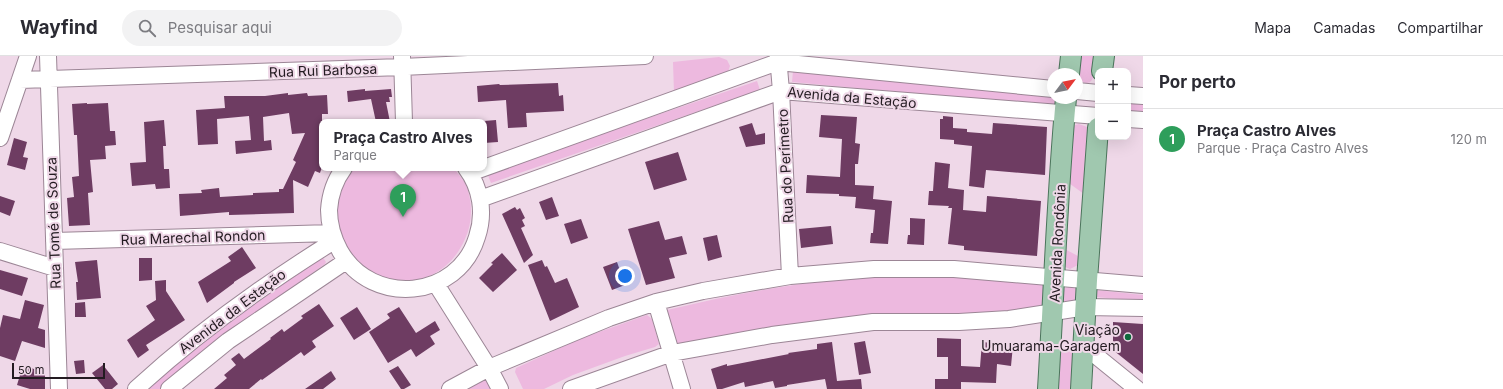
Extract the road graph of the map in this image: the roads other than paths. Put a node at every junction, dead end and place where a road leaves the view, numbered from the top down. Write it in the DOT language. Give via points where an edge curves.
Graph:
graph roads {
  1 [pos="28,56"];
  2 [pos="48,56"];
  3 [pos="645,56"];
  4 [pos="1071,56"];
  5 [pos="1104,56"];
  6 [pos="774,58"];
  7 [pos="402,62"];
  8 [pos="1070,68"];
  9 [pos="1102,68"];
  10 [pos="48,78"];
  11 [pos="20,80"];
  12 [pos="1047,88"];
  13 [pos="781,91"];
  14 [pos="1083,92"];
  15 [pos="1095,93"];
  16 [pos="1131,95"];
  17 [pos="1143,96"];
  18 [pos="1066,106"];
  19 [pos="1095,115"];
  20 [pos="404,119"];
  21 [pos="1131,119"];
  22 [pos="1143,120"];
  23 [pos="0,138"];
  24 [pos="1097,140"];
  25 [pos="487,164"];
  26 [pos="342,171"];
  27 [pos="468,171"];
  28 [pos="480,199"];
  29 [pos="333,237"];
  30 [pos="54,242"];
  31 [pos="0,251"];
  32 [pos="346,261"];
  33 [pos="55,268"];
  34 [pos="790,276"];
  35 [pos="1054,277"];
  36 [pos="1087,280"];
  37 [pos="436,284"];
  38 [pos="1143,285"];
  39 [pos="656,302"];
  40 [pos="1086,307"];
  41 [pos="1143,308"];
  42 [pos="1053,312"];
  43 [pos="1084,346"];
  44 [pos="672,353"];
  45 [pos="489,368"];
  46 [pos="59,389"];
  47 [pos="136,389"];
  48 [pos="169,389"];
  49 [pos="450,389"];
  50 [pos="500,389"];
  51 [pos="571,389"];
  52 [pos="682,389"];
  53 [pos="1048,389"];
  54 [pos="1081,389"];
  55 [pos="1137,389"];
  1 -- 11 [label="street"];
  2 -- 10 [label="street, Rua Tomé de Souza"];
  3 -- 7 [label="street, Rua Rui Barbosa"];
  4 -- 8 [label="main road"];
  5 -- 9 [label="main road"];
  6 -- 12 [label="street, Avenida da Estação"];
  6 -- 13 [label="street, Rua do Perímetro"];
  6 -- 25 [label="street, Avenida da Estação"];
  7 -- 10 [label="street, Rua Rui Barbosa"];
  7 -- 20 [label="street"];
  10 -- 11 [label="street, Rua Rui Barbosa"];
  10 -- 30 [label="street, Rua Tomé de Souza"];
  11 -- 23 [label="street"];
  13 -- 18 [label="street, Avenida da Estação"];
  13 -- 28 [label="street, Avenida da Estação"];
  13 -- 34 [label="street, Rua do Perímetro"];
  14 -- 15 [label="street"];
  16 -- 17 [label="street"];
  18 -- 19 [label="street, Avenida da Estação"];
  18 -- 35 [label="main road, Avenida Rondônia"];
  21 -- 22 [label="street"];
  24 -- 36 [label="main road"];
  26 -- 29 [label="street" via="330,202 329,218"];
  27 -- 28 [label="street"];
  28 -- 37 [label="street" via="482,214 476,243 460,267"];
  29 -- 30 [label="street, Rua Marechal Rondon"];
  29 -- 32 [label="street"];
  29 -- 47 [label="street, Avenida da Estação" via="246,298 182,348"];
  30 -- 33 [label="street, Rua Tomé de Souza"];
  31 -- 33 [label="street"];
  32 -- 37 [label="street" via="366,279 387,288 403,290"];
  32 -- 48 [label="street, Avenida da Estação" via="228,341"];
  33 -- 46 [label="street, Rua Tomé de Souza"];
  34 -- 35 [label="street" via="874,269 954,269"];
  34 -- 39 [label="street"];
  35 -- 36 [label="street"];
  35 -- 42 [label="main road, Avenida Rondônia"];
  36 -- 38 [label="street"];
  36 -- 40 [label="main road"];
  37 -- 45 [label="street"];
  39 -- 44 [label="street"];
  39 -- 45 [label="street" via="609,318"];
  40 -- 41 [label="street"];
  40 -- 42 [label="street"];
  40 -- 43 [label="main road"];
  42 -- 44 [label="street" via="1009,319 873,322 772,335"];
  42 -- 53 [label="main road, Avenida Rondônia"];
  43 -- 54 [label="main road"];
  43 -- 55 [label="street"];
  44 -- 51 [label="street"];
  44 -- 52 [label="street"];
  45 -- 49 [label="street"];
  45 -- 50 [label="street"];
}
